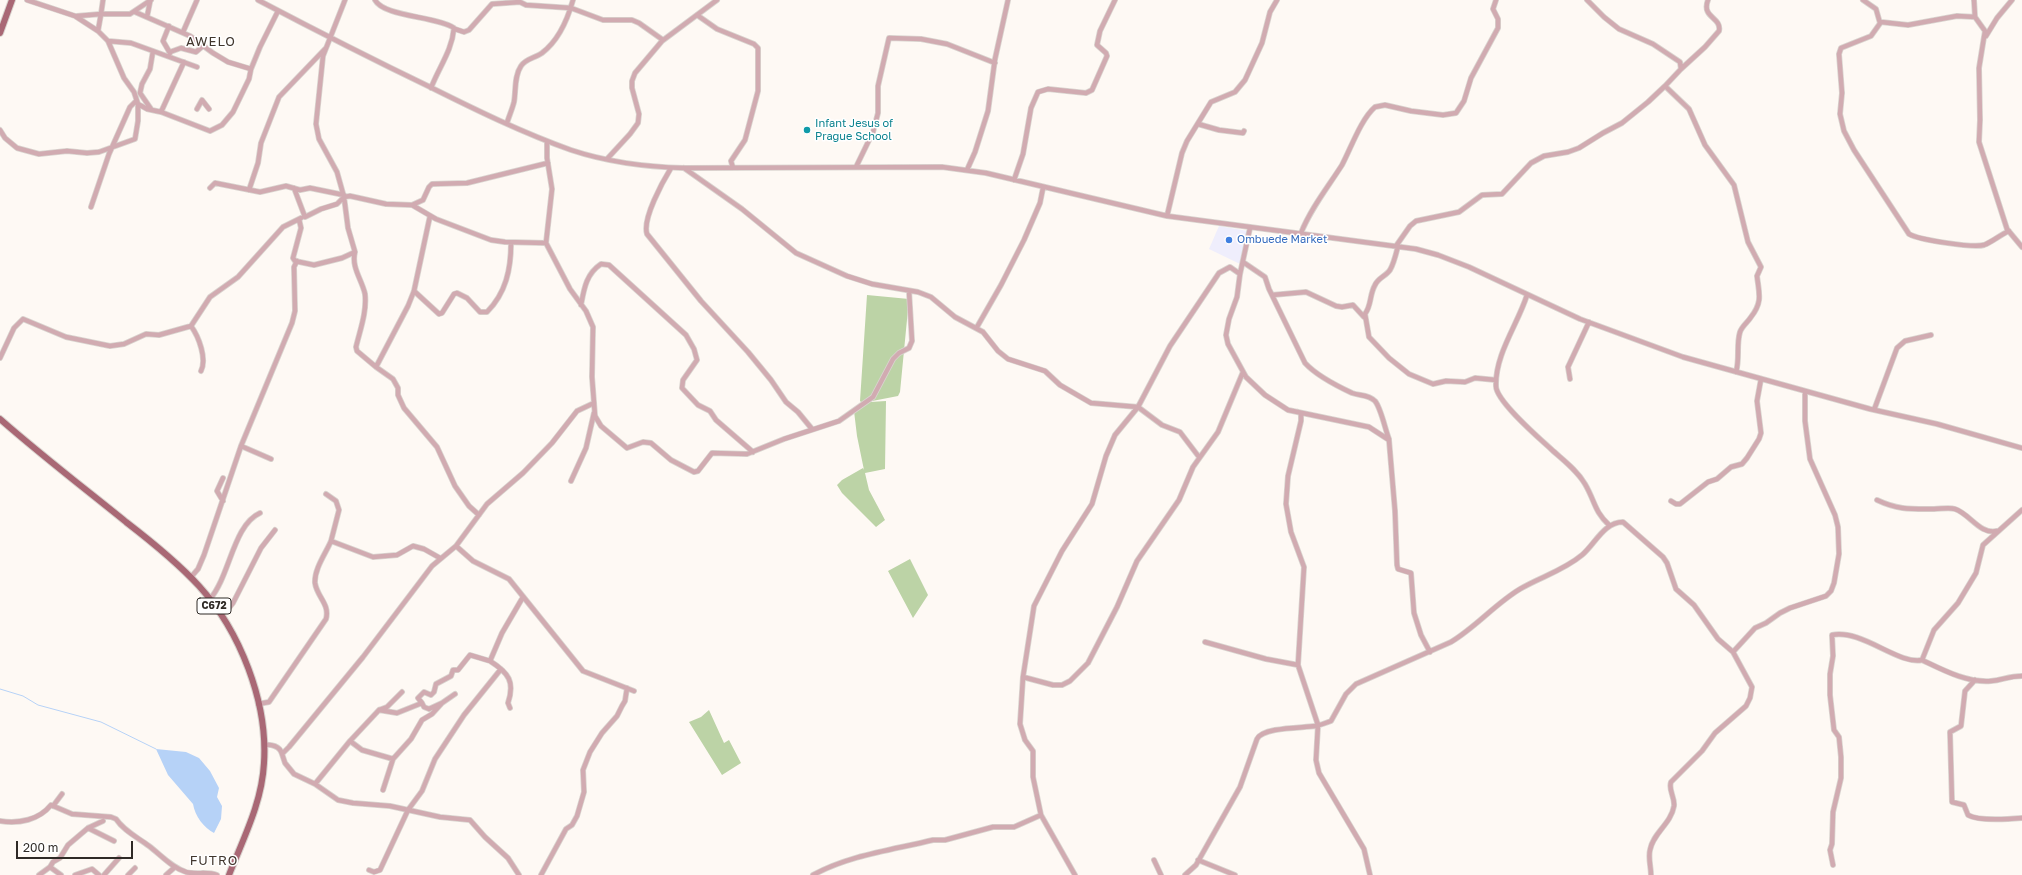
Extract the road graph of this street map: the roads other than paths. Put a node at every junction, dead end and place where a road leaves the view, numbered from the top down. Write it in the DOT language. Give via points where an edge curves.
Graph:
graph roads {
  1 [pos="12,0"];
  2 [pos="27,0"];
  3 [pos="103,0"];
  4 [pos="197,0"];
  5 [pos="258,0"];
  6 [pos="345,0"];
  7 [pos="375,0"];
  8 [pos="573,0"];
  9 [pos="717,0"];
  10 [pos="1008,0"];
  11 [pos="1115,0"];
  12 [pos="1277,0"];
  13 [pos="1496,0"];
  14 [pos="1586,0"];
  15 [pos="1708,0"];
  16 [pos="1863,0"];
  17 [pos="1974,0"];
  18 [pos="2012,0"];
  19 [pos="150,1"];
  20 [pos="571,8"];
  21 [pos="278,11"];
  22 [pos="135,12"];
  23 [pos="101,14"];
  24 [pos="697,15"];
  25 [pos="75,16"];
  26 [pos="147,17"];
  27 [pos="1975,17"];
  28 [pos="1880,23"];
  29 [pos="169,26"];
  30 [pos="454,29"];
  31 [pos="98,31"];
  32 [pos="183,32"];
  33 [pos="0,33"];
  34 [pos="329,38"];
  35 [pos="1984,39"];
  36 [pos="663,40"];
  37 [pos="108,41"];
  38 [pos="204,45"];
  39 [pos="326,49"];
  40 [pos="153,51"];
  41 [pos="170,54"];
  42 [pos="184,62"];
  43 [pos="995,63"];
  44 [pos="197,67"];
  45 [pos="251,69"];
  46 [pos="1681,69"];
  47 [pos="1665,86"];
  48 [pos="430,88"];
  49 [pos="137,102"];
  50 [pos="151,109"];
  51 [pos="197,109"];
  52 [pos="209,109"];
  53 [pos="161,112"];
  54 [pos="507,123"];
  55 [pos="1198,124"];
  56 [pos="0,130"];
  57 [pos="1244,131"];
  58 [pos="547,141"];
  59 [pos="112,147"];
  60 [pos="607,159"];
  61 [pos="548,163"];
  62 [pos="856,167"];
  63 [pos="671,168"];
  64 [pos="684,168"];
  65 [pos="733,168"];
  66 [pos="967,170"];
  67 [pos="1014,180"];
  68 [pos="210,188"];
  69 [pos="294,188"];
  70 [pos="1043,188"];
  71 [pos="249,190"];
  72 [pos="344,196"];
  73 [pos="412,205"];
  74 [pos="90,207"];
  75 [pos="430,216"];
  76 [pos="1167,216"];
  77 [pos="305,217"];
  78 [pos="299,219"];
  79 [pos="1250,228"];
  80 [pos="2009,231"];
  81 [pos="1301,233"];
  82 [pos="511,243"];
  83 [pos="546,243"];
  84 [pos="1397,246"];
  85 [pos="2022,247"];
  86 [pos="355,252"];
  87 [pos="297,262"];
  88 [pos="1243,262"];
  89 [pos="1240,274"];
  90 [pos="414,291"];
  91 [pos="909,291"];
  92 [pos="1272,295"];
  93 [pos="1527,295"];
  94 [pos="581,305"];
  95 [pos="1364,317"];
  96 [pos="1589,322"];
  97 [pos="192,326"];
  98 [pos="977,327"];
  99 [pos="1931,335"];
  100 [pos="0,358"];
  101 [pos="376,367"];
  102 [pos="201,371"];
  103 [pos="1243,372"];
  104 [pos="1736,372"];
  105 [pos="1570,379"];
  106 [pos="1761,379"];
  107 [pos="1496,380"];
  108 [pos="1805,391"];
  109 [pos="594,403"];
  110 [pos="1138,407"];
  111 [pos="1874,410"];
  112 [pos="594,411"];
  113 [pos="1297,411"];
  114 [pos="0,419"];
  115 [pos="812,429"];
  116 [pos="1389,440"];
  117 [pos="241,446"];
  118 [pos="2022,448"];
  119 [pos="753,452"];
  120 [pos="1199,457"];
  121 [pos="271,459"];
  122 [pos="223,478"];
  123 [pos="571,481"];
  124 [pos="326,494"];
  125 [pos="1877,500"];
  126 [pos="223,501"];
  127 [pos="1671,501"];
  128 [pos="2022,510"];
  129 [pos="260,513"];
  130 [pos="479,515"];
  131 [pos="1609,526"];
  132 [pos="275,530"];
  133 [pos="1999,531"];
  134 [pos="331,541"];
  135 [pos="456,546"];
  136 [pos="440,558"];
  137 [pos="190,577"];
  138 [pos="523,597"];
  139 [pos="210,599"];
  140 [pos="220,614"];
  141 [pos="1205,642"];
  142 [pos="1430,652"];
  143 [pos="1733,652"];
  144 [pos="1922,660"];
  145 [pos="490,661"];
  146 [pos="1298,665"];
  147 [pos="501,669"];
  148 [pos="2022,676"];
  149 [pos="1023,677"];
  150 [pos="1975,680"];
  151 [pos="627,688"];
  152 [pos="634,691"];
  153 [pos="402,692"];
  154 [pos="455,694"];
  155 [pos="422,703"];
  156 [pos="442,703"];
  157 [pos="258,704"];
  158 [pos="510,708"];
  159 [pos="379,710"];
  160 [pos="1318,725"];
  161 [pos="350,741"];
  162 [pos="264,745"];
  163 [pos="282,754"];
  164 [pos="394,759"];
  165 [pos="315,784"];
  166 [pos="383,790"];
  167 [pos="62,794"];
  168 [pos="53,806"];
  169 [pos="408,810"];
  170 [pos="1041,815"];
  171 [pos="2022,818"];
  172 [pos="0,821"];
  173 [pos="103,821"];
  174 [pos="88,828"];
  175 [pos="114,841"];
  176 [pos="119,858"];
  177 [pos="1154,860"];
  178 [pos="1198,860"];
  179 [pos="1832,865"];
  180 [pos="50,866"];
  181 [pos="135,868"];
  182 [pos="175,868"];
  183 [pos="369,870"];
  184 [pos="39,875"];
  185 [pos="61,875"];
  186 [pos="75,875"];
  187 [pos="99,875"];
  188 [pos="104,875"];
  189 [pos="128,875"];
  190 [pos="166,875"];
  191 [pos="216,875"];
  192 [pos="229,875"];
  193 [pos="519,875"];
  194 [pos="541,875"];
  195 [pos="813,875"];
  196 [pos="1074,875"];
  197 [pos="1160,875"];
  198 [pos="1185,875"];
  199 [pos="1235,875"];
  200 [pos="1370,875"];
  201 [pos="1651,875"];
  1 -- 33 [label="main road"];
  2 -- 25 [label="street"];
  3 -- 23 [label="street"];
  4 -- 32 [label="street"];
  5 -- 21 [label="street"];
  6 -- 34 [label="street"];
  7 -- 30 [label="street" via="382,8 436,21"];
  8 -- 20 [label="street"];
  9 -- 24 [label="street"];
  10 -- 43 [label="street"];
  11 -- 67 [label="street" via="1098,38 1097,45 1107,56 1092,90 1088,93 1048,89 1038,92 1031,108 1023,154"];
  12 -- 55 [label="street" via="1270,12 1262,43 1245,80 1235,92 1211,102"];
  13 -- 81 [label="street" via="1493,9 1498,19 1498,28 1471,78 1461,108 1450,115 1385,105 1373,108"];
  14 -- 46 [label="street" via="1619,29 1672,55 1680,62"];
  15 -- 46 [label="street" via="1707,12 1719,25 1719,31"];
  16 -- 28 [label="street" via="1876,9"];
  17 -- 27 [label="street"];
  18 -- 35 [label="street" via="1992,24"];
  19 -- 22 [label="street"];
  19 -- 26 [label="street"];
  20 -- 30 [label="street" via="520,2 494,4 469,30 464,32"];
  20 -- 36 [label="street" via="603,20 635,21"];
  20 -- 54 [label="street" via="549,46 541,54 520,66 513,106"];
  21 -- 34 [label="street"];
  21 -- 45 [label="street"];
  22 -- 23 [label="street"];
  22 -- 26 [label="street"];
  23 -- 25 [label="street"];
  23 -- 31 [label="street"];
  24 -- 36 [label="street"];
  24 -- 65 [label="street" via="717,29 758,48 758,92 746,136 740,150 731,161"];
  25 -- 31 [label="street"];
  26 -- 29 [label="street"];
  27 -- 28 [label="street" via="1957,16 1914,25"];
  27 -- 35 [label="street" via="1984,29"];
  28 -- 80 [label="street" via="1871,36 1840,50 1841,124 1854,150 1902,225 1913,236 1977,246"];
  29 -- 32 [label="street"];
  29 -- 41 [label="street" via="163,41"];
  30 -- 48 [label="street" via="451,49"];
  31 -- 37 [label="street"];
  32 -- 38 [label="street"];
  34 -- 39 [label="street"];
  34 -- 48 [label="street"];
  35 -- 80 [label="street" via="1979,68 1978,142"];
  36 -- 60 [label="street" via="633,77 632,88 639,116 638,123"];
  37 -- 40 [label="street" via="129,42"];
  37 -- 49 [label="street"];
  38 -- 41 [label="street" via="196,52 181,48"];
  38 -- 45 [label="street" via="224,60"];
  39 -- 71 [label="street" via="279,97 261,143 258,163"];
  39 -- 72 [label="street" via="316,128 321,143 336,168"];
  40 -- 41 [label="street"];
  40 -- 50 [label="street" via="150,69 140,93"];
  41 -- 42 [label="street"];
  42 -- 44 [label="street"];
  42 -- 53 [label="street"];
  43 -- 62 [label="street" via="947,44 921,39 889,38 878,86 878,113 873,132"];
  43 -- 66 [label="street" via="988,111"];
  45 -- 53 [label="street" via="249,79 233,112 225,123 215,130 200,128"];
  46 -- 47 [label="street"];
  47 -- 84 [label="street" via="1622,123 1579,148 1544,156 1531,163 1501,195 1482,195 1459,212 1416,221"];
  47 -- 104 [label="street" via="1689,109 1705,145 1734,184 1748,242 1761,266 1757,276 1760,298 1756,310 1740,332"];
  48 -- 54 [label="street"];
  49 -- 50 [label="street"];
  49 -- 59 [label="street" via="129,109"];
  49 -- 59 [label="street" via="136,138 132,142"];
  50 -- 53 [label="street"];
  51 -- 52 [label="street" via="202,100"];
  54 -- 58 [label="street"];
  55 -- 57 [label="street" via="1219,130 1242,133"];
  55 -- 76 [label="street" via="1183,150"];
  56 -- 59 [label="street" via="17,148 39,154 67,151 87,153"];
  58 -- 60 [label="street"];
  58 -- 61 [label="street"];
  59 -- 74 [label="street"];
  60 -- 63 [label="street"];
  61 -- 73 [label="street" via="468,183 432,184 424,199"];
  61 -- 83 [label="street" via="552,188"];
  62 -- 65 [label="street"];
  62 -- 66 [label="street" via="942,167"];
  63 -- 64 [label="street"];
  63 -- 115 [label="street" via="657,193 647,225 647,234 701,301 748,352 786,402"];
  64 -- 65 [label="street"];
  64 -- 91 [label="street" via="742,209 796,253 853,278"];
  66 -- 67 [label="street"];
  67 -- 70 [label="street"];
  68 -- 71 [label="street" via="215,183 221,183"];
  69 -- 71 [label="street" via="282,186 266,192"];
  69 -- 72 [label="street" via="310,188"];
  69 -- 77 [label="street"];
  70 -- 76 [label="street"];
  70 -- 98 [label="street" via="1040,203 1024,240"];
  72 -- 73 [label="street"];
  72 -- 77 [label="street" via="339,203"];
  72 -- 86 [label="street" via="348,228"];
  73 -- 75 [label="street"];
  75 -- 82 [label="street" via="486,238"];
  75 -- 90 [label="street"];
  76 -- 79 [label="street"];
  77 -- 78 [label="street"];
  78 -- 87 [label="street" via="301,228 293,258"];
  78 -- 97 [label="street" via="283,227 238,277 210,297"];
  79 -- 81 [label="street"];
  79 -- 88 [label="street"];
  80 -- 85 [label="street"];
  81 -- 84 [label="street"];
  82 -- 83 [label="street"];
  82 -- 90 [label="street" via="506,284 487,312 480,312 467,298 457,293 442,313 438,314"];
  83 -- 94 [label="street"];
  84 -- 93 [label="street" via="1422,250 1450,259"];
  84 -- 95 [label="street" via="1389,271 1374,286 1371,304"];
  86 -- 87 [label="street" via="314,266"];
  86 -- 101 [label="street" via="353,259 365,294 365,309 356,347 357,352"];
  87 -- 117 [label="street" via="294,267 295,311 292,323"];
  88 -- 89 [label="street"];
  88 -- 92 [label="street" via="1266,278"];
  89 -- 103 [label="street" via="1237,297 1226,335"];
  89 -- 110 [label="street" via="1230,267 1223,269 1215,278 1170,346"];
  90 -- 101 [label="street"];
  91 -- 98 [label="street" via="931,297 955,317"];
  91 -- 115 [label="street" via="912,341 910,346 893,359 881,385 870,400 837,422"];
  92 -- 95 [label="street" via="1307,292 1336,306 1353,304"];
  92 -- 116 [label="street" via="1306,363 1346,390 1354,394 1365,394 1374,400"];
  93 -- 96 [label="street"];
  93 -- 107 [label="street" via="1500,362"];
  94 -- 109 [label="street" via="591,321 594,332"];
  94 -- 119 [label="street" via="591,272 602,264 609,265 685,333 698,360 682,382 682,388"];
  95 -- 107 [label="street" via="1370,339 1413,376 1433,384 1446,381 1465,382 1475,378"];
  96 -- 104 [label="street" via="1676,354"];
  96 -- 105 [label="street" via="1568,367"];
  97 -- 100 [label="street" via="159,335 146,334 124,344 110,346 66,337 23,319 14,328"];
  97 -- 102 [label="street" via="200,345 203,361"];
  98 -- 110 [label="street" via="1005,357 1045,371 1060,385 1085,400 1102,405"];
  99 -- 111 [label="street" via="1905,341 1897,348"];
  101 -- 130 [label="street" via="393,379 404,408 437,447 455,486"];
  103 -- 113 [label="street" via="1265,396 1288,410"];
  103 -- 120 [label="street" via="1218,432"];
  104 -- 106 [label="street"];
  106 -- 108 [label="street"];
  106 -- 127 [label="street" via="1757,401 1759,439 1747,458 1742,464 1732,467 1717,479 1708,482 1680,504"];
  107 -- 131 [label="street" via="1496,391 1500,398 1580,477 1598,514"];
  108 -- 111 [label="street"];
  108 -- 143 [label="street" via="1805,422 1810,458 1835,514 1839,532 1839,554 1834,583 1826,596 1790,608 1755,628"];
  109 -- 112 [label="street"];
  109 -- 130 [label="street" via="577,411 552,443 523,473 495,495"];
  110 -- 120 [label="street" via="1162,425 1180,432"];
  110 -- 149 [label="street" via="1115,435 1092,504 1062,551 1034,606"];
  111 -- 118 [label="street"];
  112 -- 119 [label="street" via="601,426 624,447 651,443 671,460 692,472 698,471 712,453 740,455"];
  112 -- 123 [label="street" via="586,448"];
  113 -- 116 [label="street" via="1369,427"];
  113 -- 146 [label="street" via="1301,414 1301,421 1288,476 1286,504 1291,532 1304,567"];
  114 -- 137 [label="main road, C672" via="180,565"];
  115 -- 119 [label="street"];
  116 -- 142 [label="street" via="1397,565 1398,569 1411,573 1414,613"];
  117 -- 121 [label="street"];
  117 -- 126 [label="street"];
  120 -- 149 [label="street" via="1190,471 1179,500 1137,561 1088,663 1070,682 1062,685"];
  122 -- 126 [label="street" via="217,491"];
  124 -- 134 [label="street" via="336,501 339,510"];
  125 -- 133 [label="street" via="1900,508 1956,509 1967,514 1986,530"];
  126 -- 137 [label="street" via="200,565"];
  128 -- 133 [label="street"];
  129 -- 139 [label="street" via="246,522 220,586"];
  130 -- 135 [label="street"];
  131 -- 142 [label="street" via="1574,562 1519,589 1464,634"];
  131 -- 143 [label="street" via="1616,522 1625,523 1658,552 1667,564 1676,589 1694,605 1718,639"];
  132 -- 140 [label="street" via="261,548 233,603"];
  133 -- 144 [label="street" via="1982,545 1976,573 1958,603 1934,630"];
  134 -- 136 [label="street" via="373,557 397,555 414,546"];
  134 -- 157 [label="street" via="316,574 315,583 326,605 326,619 269,702"];
  135 -- 136 [label="street"];
  135 -- 138 [label="street" via="473,560 507,577"];
  136 -- 163 [label="street" via="297,739"];
  137 -- 139 [label="main road, C672"];
  138 -- 145 [label="street" via="502,633"];
  138 -- 151 [label="street" via="580,668"];
  139 -- 140 [label="main road, C672"];
  140 -- 157 [label="main road, C672" via="235,638 248,669"];
  141 -- 146 [label="street"];
  142 -- 160 [label="street" via="1356,684 1346,694 1334,718"];
  143 -- 201 [label="street" via="1752,686 1750,698 1746,706 1716,733 1671,782 1674,804 1672,814 1656,836 1650,850"];
  144 -- 150 [label="street" via="1955,675"];
  144 -- 179 [label="street" via="1907,658 1857,638 1832,635 1830,695 1834,730 1839,737 1841,757 1841,778 1834,802 1830,850"];
  145 -- 147 [label="street"];
  145 -- 155 [label="street" via="470,655 458,670 451,672 451,676 436,684 434,692 430,695 424,692 418,698"];
  146 -- 160 [label="street"];
  147 -- 158 [label="street" via="512,686 508,703"];
  147 -- 169 [label="street" via="464,715 442,748 422,791"];
  148 -- 150 [label="street" via="2009,676 1992,681"];
  149 -- 170 [label="street" via="1020,724 1025,740 1033,751 1033,777"];
  150 -- 171 [label="street" via="1965,691 1961,726 1950,732 1952,802 1964,805 1972,818"];
  151 -- 152 [label="street"];
  151 -- 194 [label="street" via="625,701 617,716 590,752 583,770 585,785 577,816 566,829"];
  153 -- 159 [label="street" via="387,707"];
  154 -- 156 [label="street"];
  155 -- 156 [label="street" via="429,709"];
  155 -- 159 [label="street" via="397,713"];
  156 -- 164 [label="street" via="422,720 411,739"];
  157 -- 162 [label="main road, C672"];
  159 -- 161 [label="street"];
  160 -- 178 [label="street" via="1273,730 1258,736 1240,787"];
  160 -- 200 [label="street" via="1316,760 1319,773 1364,849"];
  161 -- 164 [label="street" via="362,750"];
  161 -- 165 [label="street"];
  162 -- 163 [label="street" via="275,746"];
  162 -- 192 [label="main road, C672" via="264,764 254,813"];
  163 -- 165 [label="street" via="290,770"];
  164 -- 166 [label="street"];
  165 -- 169 [label="street" via="338,800"];
  167 -- 168 [label="street"];
  168 -- 172 [label="street" via="29,820"];
  168 -- 182 [label="street" via="72,814 116,819 118,824"];
  169 -- 183 [label="street" via="380,870"];
  169 -- 193 [label="street" via="470,820 508,858"];
  170 -- 195 [label="street" via="1014,827 989,828 857,858"];
  170 -- 196 [label="street"];
  173 -- 174 [label="street"];
  174 -- 175 [label="street"];
  174 -- 180 [label="street" via="68,845 60,858"];
  176 -- 188 [label="street"];
  177 -- 197 [label="street"];
  178 -- 198 [label="street"];
  178 -- 199 [label="street"];
  180 -- 184 [label="street"];
  180 -- 185 [label="street"];
  181 -- 189 [label="street"];
  182 -- 190 [label="street"];
  182 -- 191 [label="street" via="191,873"];
  186 -- 187 [label="street" via="92,869"];
}
